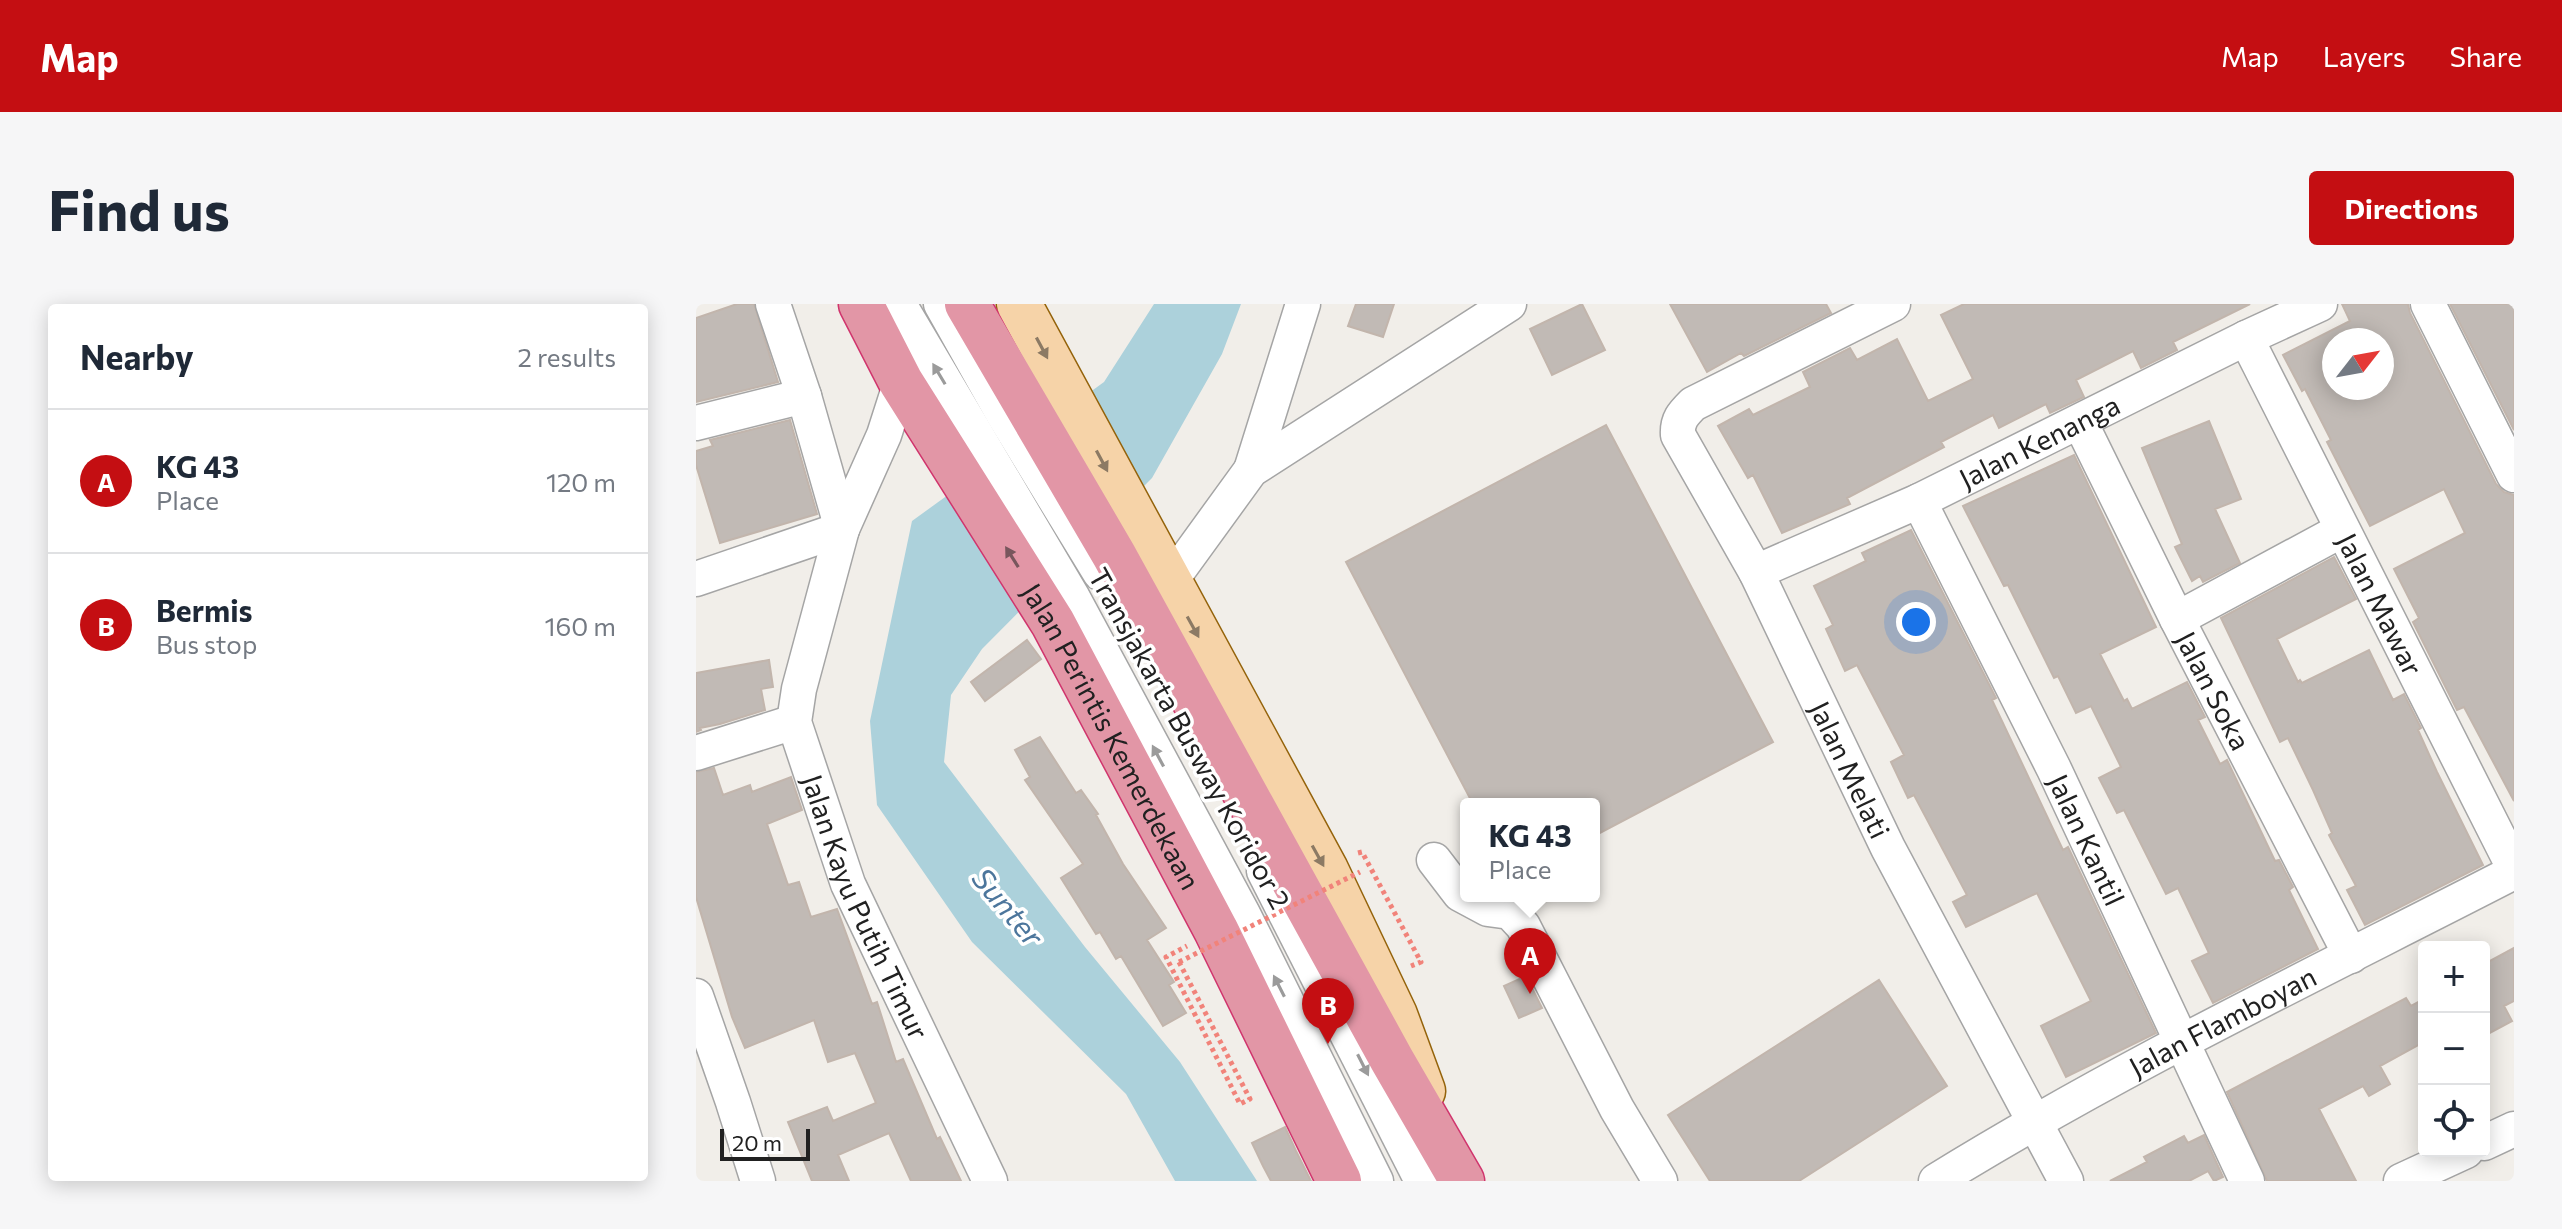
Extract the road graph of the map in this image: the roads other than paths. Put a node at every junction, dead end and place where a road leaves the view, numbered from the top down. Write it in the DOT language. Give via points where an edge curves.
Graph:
graph roads {
  1 [pos="773,304"];
  2 [pos="861,304"];
  3 [pos="899,304"];
  4 [pos="941,304"];
  5 [pos="967,304"];
  6 [pos="1019,304"];
  7 [pos="1303,304"];
  8 [pos="1509,304"];
  9 [pos="1893,304"];
  10 [pos="2320,304"];
  11 [pos="2428,304"];
  12 [pos="2246,338"];
  13 [pos="901,382"];
  14 [pos="804,396"];
  15 [pos="1032,403"];
  16 [pos="2080,422"];
  17 [pos="696,423"];
  18 [pos="964,448"];
  19 [pos="1251,470"];
  20 [pos="2514,475"];
  21 [pos="1919,501"];
  22 [pos="842,529"];
  23 [pos="2342,530"];
  24 [pos="1119,556"];
  25 [pos="1756,572"];
  26 [pos="696,579"];
  27 [pos="1169,583"];
  28 [pos="1063,611"];
  29 [pos="2177,619"];
  30 [pos="794,722"];
  31 [pos="696,753"];
  32 [pos="1434,860"];
  33 [pos="2514,870"];
  34 [pos="1460,894"];
  35 [pos="1475,902"];
  36 [pos="2351,956"];
  37 [pos="696,996"];
  38 [pos="2181,1041"];
  39 [pos="2032,1122"];
  40 [pos="2514,1129"];
  41 [pos="2490,1140"];
  42 [pos="2453,1157"];
  43 [pos="1442,1169"];
  44 [pos="758,1181"];
  45 [pos="990,1181"];
  46 [pos="1339,1181"];
  47 [pos="1376,1181"];
  48 [pos="1660,1181"];
  49 [pos="1936,1181"];
  50 [pos="2066,1181"];
  51 [pos="2247,1181"];
  52 [pos="2401,1181"];
  1 -- 14 [label="street"];
  2 -- 13 [label="highway, Jalan Perintis Kemerdekaan"];
  18 -- 3 [label="street, one-way"];
  4 -- 15 [label="street"];
  5 -- 15 [label="highway"];
  6 -- 15 [label="main road, one-way"];
  7 -- 19 [label="street"];
  8 -- 19 [label="street"];
  9 -- 25 [label="street, Jalan Melati" via="1693,404 1678,424 1678,435"];
  10 -- 12 [label="street, Jalan Kenanga"];
  11 -- 20 [label="street"];
  12 -- 16 [label="street, Jalan Kenanga"];
  12 -- 23 [label="street, Jalan Mawar"];
  13 -- 18 [label="highway, Jalan Perintis Kemerdekaan"];
  13 -- 22 [label="street"];
  14 -- 17 [label="street"];
  14 -- 22 [label="street"];
  15 -- 24 [label="highway, one-way"];
  16 -- 21 [label="street, Jalan Kenanga"];
  16 -- 29 [label="street, Jalan Soka"];
  28 -- 18 [label="highway, Jalan Perintis Kemerdekaan, one-way"];
  19 -- 27 [label="street"];
  21 -- 25 [label="street, Jalan Kenanga"];
  21 -- 38 [label="street, Jalan Kantil" via="2054,769"];
  22 -- 26 [label="street"];
  22 -- 30 [label="street"];
  23 -- 29 [label="street"];
  23 -- 33 [label="street, Jalan Mawar"];
  24 -- 27 [label="main road"];
  24 -- 43 [label="highway, one-way" via="1392,1060"];
  25 -- 39 [label="street, Jalan Melati" via="1888,848"];
  27 -- 43 [label="main road, one-way" via="1332,883 1395,1015"];
  28 -- 46 [label="highway, Jalan Perintis Kemerdekaan"];
  47 -- 28 [label="street, Transjakarta Busway Koridor 2, one-way" via="1243,914"];
  29 -- 36 [label="street, Jalan Soka"];
  30 -- 31 [label="street"];
  30 -- 45 [label="street, Jalan Kayu Putih Timur" via="848,884"];
  32 -- 34 [label="street"];
  33 -- 36 [label="street, Jalan Flamboyan"];
  35 -- 48 [label="street" via="1510,912 1523,926"];
  36 -- 38 [label="street, Jalan Flamboyan"];
  37 -- 44 [label="street"];
  38 -- 39 [label="street, Jalan Flamboyan"];
  38 -- 51 [label="street, Jalan Kantil"];
  39 -- 49 [label="street, Jalan Flamboyan"];
  39 -- 50 [label="street, Jalan Melati"];
  40 -- 41 [label="street"];
  42 -- 52 [label="street"];
}
